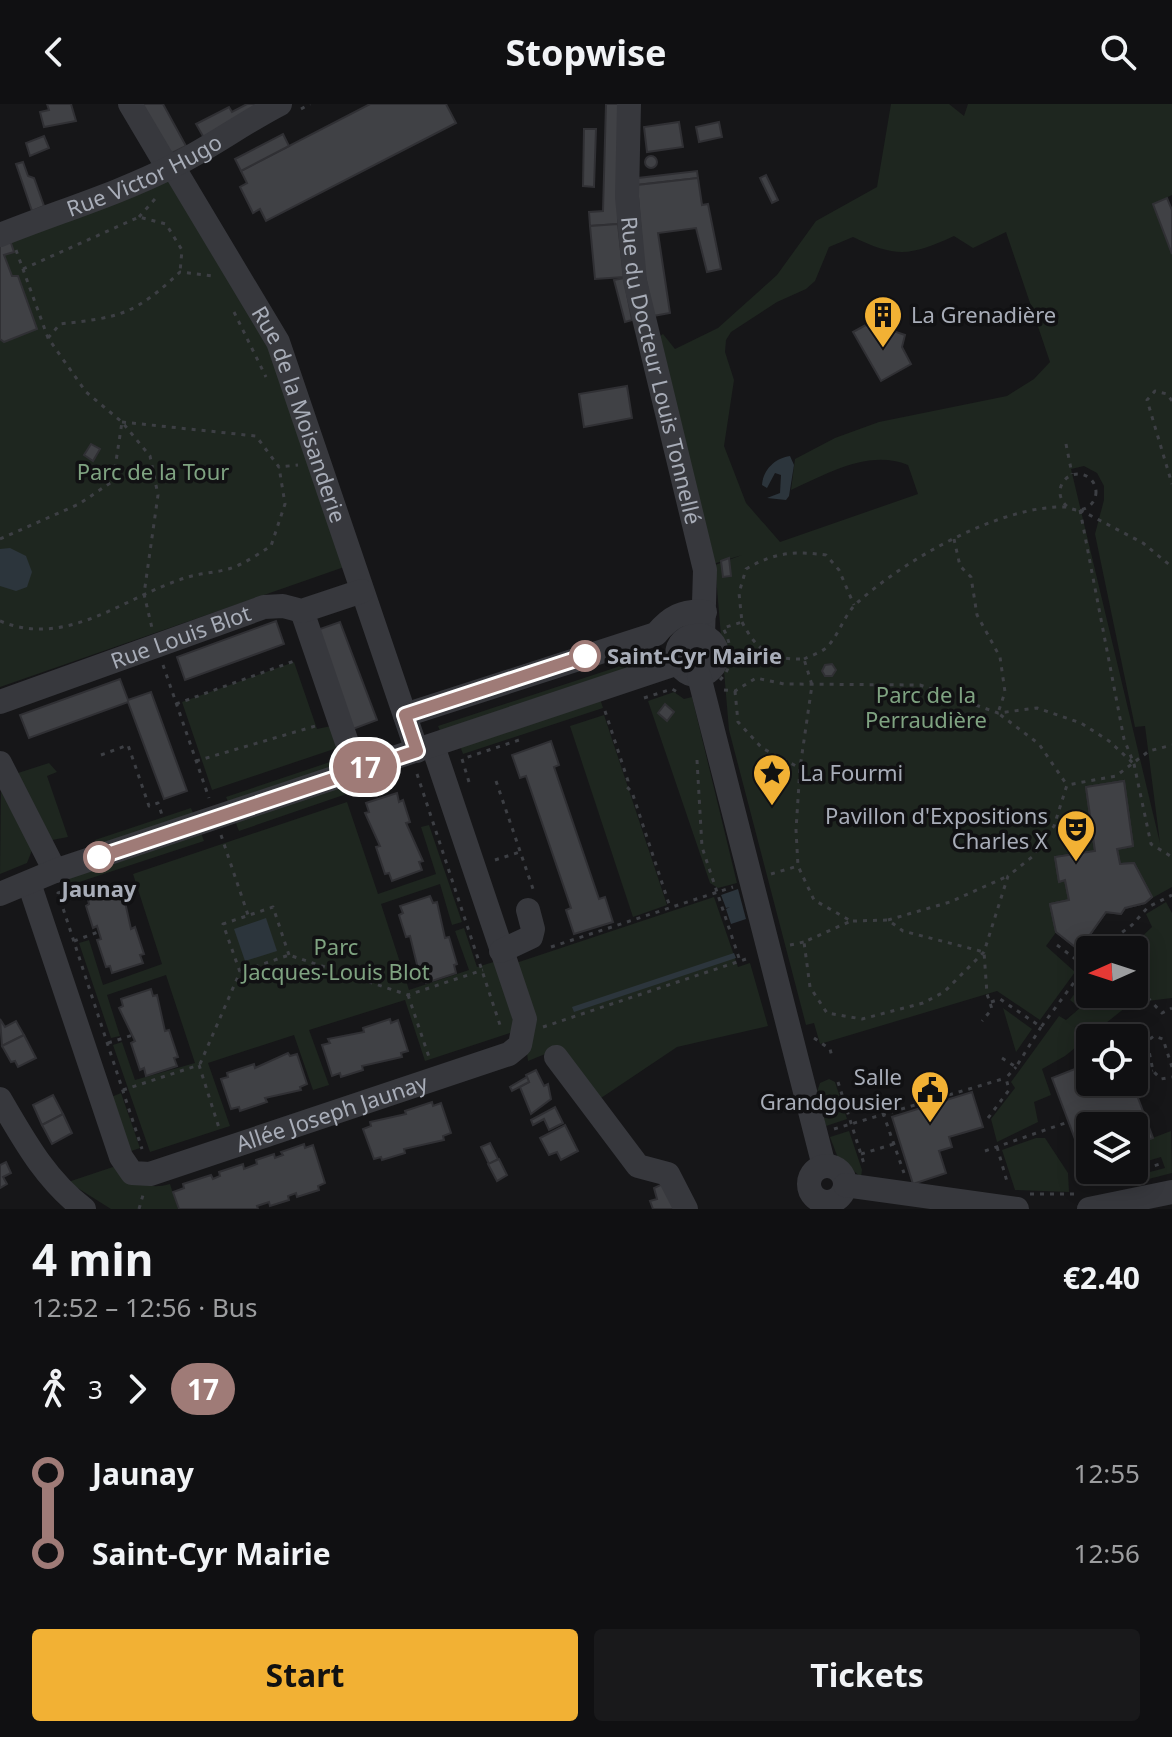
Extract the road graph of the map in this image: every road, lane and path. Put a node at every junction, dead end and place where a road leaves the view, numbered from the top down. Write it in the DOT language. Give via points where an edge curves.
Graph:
graph roads {
  1 [pos="130,104"];
  2 [pos="280,104"];
  3 [pos="629,104"];
  4 [pos="171,168"];
  5 [pos="5,233"];
  6 [pos="23,269"];
  7 [pos="180,272"];
  8 [pos="216,276"];
  9 [pos="228,302"];
  10 [pos="48,338"];
  11 [pos="267,379"];
  12 [pos="1172,401"];
  13 [pos="122,422"];
  14 [pos="1066,444"];
  15 [pos="303,465"];
  16 [pos="279,467"];
  17 [pos="1072,474"];
  18 [pos="1172,484"];
  19 [pos="1068,507"];
  20 [pos="1080,510"];
  21 [pos="0,539"];
  22 [pos="954,539"];
  23 [pos="1172,567"];
  24 [pos="362,591"];
  25 [pos="144,594"];
  26 [pos="854,605"];
  27 [pos="302,611"];
  28 [pos="0,621"];
  29 [pos="742,622"];
  30 [pos="704,624"];
  31 [pos="156,645"];
  32 [pos="316,653"];
  33 [pos="804,659"];
  34 [pos="689,669"];
  35 [pos="812,685"];
  36 [pos="735,691"];
  37 [pos="641,699"];
  38 [pos="0,702"];
  39 [pos="176,704"];
  40 [pos="616,707"];
  41 [pos="684,707"];
  42 [pos="998,713"];
  43 [pos="405,715"];
  44 [pos="339,718"];
  45 [pos="533,735"];
  46 [pos="1172,745"];
  47 [pos="425,748"];
  48 [pos="101,755"];
  49 [pos="697,755"];
  50 [pos="196,761"];
  51 [pos="0,763"];
  52 [pos="1134,764"];
  53 [pos="800,768"];
  54 [pos="356,769"];
  55 [pos="407,776"];
  56 [pos="496,781"];
  57 [pos="1067,785"];
  58 [pos="471,788"];
  59 [pos="162,815"];
  60 [pos="215,819"];
  61 [pos="520,852"];
  62 [pos="1172,857"];
  63 [pos="495,860"];
  64 [pos="798,866"];
  65 [pos="55,871"];
  66 [pos="1008,876"];
  67 [pos="749,881"];
  68 [pos="29,883"];
  69 [pos="73,888"];
  70 [pos="717,892"];
  71 [pos="0,894"];
  72 [pos="1172,895"];
  73 [pos="531,902"];
  74 [pos="670,907"];
  75 [pos="248,915"];
  76 [pos="888,920"];
  77 [pos="851,921"];
  78 [pos="98,932"];
  79 [pos="1117,936"];
  80 [pos="63,945"];
  81 [pos="1057,945"];
  82 [pos="550,948"];
  83 [pos="984,952"];
  84 [pos="289,955"];
  85 [pos="1076,959"];
  86 [pos="496,962"];
  87 [pos="240,972"];
  88 [pos="1076,980"];
  89 [pos="408,995"];
  90 [pos="1148,998"];
  91 [pos="990,1003"];
  92 [pos="1172,1008"];
  93 [pos="982,1021"];
  94 [pos="1041,1027"];
  95 [pos="524,1033"];
  96 [pos="133,1035"];
  97 [pos="812,1036"];
  98 [pos="97,1047"];
  99 [pos="556,1057"];
  100 [pos="832,1057"];
  101 [pos="1002,1058"];
  102 [pos="199,1065"];
  103 [pos="431,1065"];
  104 [pos="1016,1067"];
  105 [pos="1172,1067"];
  106 [pos="1153,1071"];
  107 [pos="1148,1073"];
  108 [pos="1172,1077"];
  109 [pos="1006,1078"];
  110 [pos="838,1082"];
  111 [pos="123,1090"];
  112 [pos="0,1099"];
  113 [pos="883,1113"];
  114 [pos="988,1118"];
  115 [pos="1068,1122"];
  116 [pos="850,1123"];
  117 [pos="827,1131"];
  118 [pos="221,1136"];
  119 [pos="894,1144"];
  120 [pos="997,1147"];
  121 [pos="985,1151"];
  122 [pos="861,1154"];
  123 [pos="146,1161"];
  124 [pos="1160,1164"];
  125 [pos="1148,1168"];
  126 [pos="866,1170"];
  127 [pos="904,1174"];
  128 [pos="1008,1186"];
  129 [pos="1172,1192"];
  130 [pos="824,1200"];
  131 [pos="84,1209"];
  132 [pos="686,1209"];
  133 [pos="1017,1209"];
  134 [pos="1089,1209"];
  1 -- 4 [label="street, Rue de la Moisanderie"];
  2 -- 4 [label="street, Rue Victor Hugo"];
  3 -- 30 [label="street, Rue du Docteur Louis Tonnellé" via="627,197 635,281 705,570"];
  4 -- 5 [label="street, Rue Victor Hugo"];
  4 -- 24 [label="street, Rue de la Moisanderie" via="278,342"];
  5 -- 6 [label="path"];
  6 -- 7 [label="path" via="139,217 166,224 182,250"];
  6 -- 10 [label="path"];
  7 -- 8 [label="path"];
  7 -- 10 [label="path" via="154,297 117,318 60,324"];
  9 -- 11 [label="path"];
  10 -- 13 [label="path" via="86,392"];
  12 -- 18 [label="path" via="1155,391 1147,400"];
  13 -- 16 [label="path" via="256,436"];
  13 -- 21 [label="path" via="113,481 79,504"];
  13 -- 25 [label="path" via="150,456 158,495"];
  14 -- 17 [label="path"];
  15 -- 16 [label="path"];
  16 -- 25 [label="path" via="285,504 271,546 230,568"];
  17 -- 19 [label="path" via="1060,486"];
  17 -- 20 [label="path" via="1086,475 1096,489 1091,504"];
  19 -- 20 [label="path"];
  19 -- 22 [label="path" via="1009,518"];
  20 -- 23 [label="path" via="1143,543"];
  20 -- 52 [label="path" via="1124,739"];
  22 -- 26 [label="path" via="908,562"];
  22 -- 42 [label="path" via="960,566 971,577 977,615 1000,657 1005,692"];
  24 -- 27 [label="street, Rue Louis Blot"];
  24 -- 43 [label="street, Rue de la Moisanderie"];
  25 -- 28 [label="path" via="109,614 69,624 25,632"];
  25 -- 31 [label="path"];
  26 -- 29 [label="path" via="839,570 826,555 792,551 770,555 746,569 739,593"];
  26 -- 33 [label="path" via="826,648"];
  27 -- 31 [label="street, Rue Louis Blot" via="264,607"];
  27 -- 32 [label="street"];
  29 -- 33 [label="path" via="764,654"];
  29 -- 36 [label="path" via="723,628 731,657 719,690"];
  30 -- 34 [label="street" via="682,642"];
  30 -- 34 [label="street, Rue du Docteur Louis Tonnellé" via="717,660 711,671"];
  30 -- 43 [label="street" via="680,614 656,634"];
  31 -- 38 [label="street, Rue Louis Blot"];
  31 -- 39 [label="path"];
  32 -- 39 [label="path"];
  32 -- 44 [label="street"];
  33 -- 35 [label="path"];
  34 -- 47 [label="street"];
  34 -- 67 [label="street"];
  35 -- 36 [label="path" via="756,678"];
  35 -- 42 [label="path" via="920,685"];
  35 -- 53 [label="path"];
  36 -- 53 [label="path" via="738,722 762,748"];
  37 -- 41 [label="path" via="677,690"];
  39 -- 50 [label="path"];
  40 -- 74 [label="path" via="605,711"];
  42 -- 52 [label="path" via="1037,708 1081,723"];
  42 -- 57 [label="path" via="1039,744"];
  43 -- 47 [label="street, Rue de la Moisanderie"];
  44 -- 50 [label="path"];
  44 -- 54 [label="street"];
  45 -- 58 [label="path" via="462,759"];
  46 -- 52 [label="path" via="1149,751"];
  47 -- 54 [label="street"];
  47 -- 86 [label="street"];
  48 -- 59 [label="path" via="128,745 149,806 158,803"];
  49 -- 70 [label="path" via="698,829"];
  50 -- 60 [label="path"];
  51 -- 65 [label="street"];
  52 -- 57 [label="path" via="1116,776"];
  52 -- 62 [label="path" via="1151,844"];
  53 -- 64 [label="path"];
  54 -- 60 [label="street"];
  55 -- 86 [label="path" via="417,773"];
  56 -- 61 [label="path"];
  57 -- 66 [label="path" via="1054,826 1032,857"];
  60 -- 65 [label="street"];
  60 -- 75 [label="path"];
  61 -- 63 [label="path"];
  61 -- 73 [label="path"];
  64 -- 67 [label="path"];
  64 -- 77 [label="path" via="814,900"];
  65 -- 68 [label="street"];
  66 -- 76 [label="path" via="950,902"];
  66 -- 83 [label="path"];
  67 -- 70 [label="path"];
  67 -- 130 [label="street" via="824,1166 839,1171"];
  68 -- 71 [label="street"];
  68 -- 80 [label="street, Allée Joseph Jaunay"];
  69 -- 80 [label="path" via="58,893"];
  70 -- 74 [label="path"];
  70 -- 95 [label="path" via="740,961"];
  72 -- 79 [label="path" via="1148,907"];
  73 -- 86 [label="street" via="531,937"];
  74 -- 82 [label="path"];
  75 -- 84 [label="path" via="273,907"];
  75 -- 87 [label="path" via="223,924"];
  76 -- 77 [label="path"];
  76 -- 83 [label="path" via="903,931"];
  77 -- 83 [label="path" via="804,942 805,969 817,1001 827,1013 842,1018 862,1019 923,1003 944,992"];
  78 -- 80 [label="path"];
  80 -- 98 [label="street, Allée Joseph Jaunay"];
  80 -- 98 [label="path"];
  81 -- 85 [label="path"];
  83 -- 91 [label="path"];
  84 -- 87 [label="path"];
  84 -- 89 [label="path"];
  86 -- 89 [label="path"];
  86 -- 95 [label="street" via="525,1019"];
  86 -- 95 [label="path" via="505,1040"];
  87 -- 102 [label="path"];
  88 -- 94 [label="path"];
  89 -- 103 [label="path"];
  90 -- 92 [label="path" via="1162,1013"];
  91 -- 93 [label="path" via="992,1009"];
  91 -- 94 [label="path" via="1000,999"];
  94 -- 104 [label="path"];
  95 -- 98 [label="street, Allée Joseph Jaunay" via="509,1054 150,1174 132,1173 121,1157"];
  96 -- 98 [label="path"];
  97 -- 100 [label="path" via="830,1049"];
  98 -- 111 [label="path"];
  99 -- 132 [label="street" via="638,1166 668,1174"];
  101 -- 104 [label="path"];
  102 -- 111 [label="path"];
  102 -- 118 [label="path"];
  104 -- 109 [label="path"];
  105 -- 106 [label="path" via="1163,1039 1154,1036 1147,1041"];
  106 -- 107 [label="path"];
  106 -- 108 [label="path" via="1161,1079"];
  109 -- 113 [label="path"];
  109 -- 114 [label="path" via="1009,1090"];
  110 -- 116 [label="path"];
  111 -- 123 [label="path"];
  112 -- 131 [label="street" via="37,1162"];
  113 -- 116 [label="path"];
  113 -- 119 [label="path"];
  115 -- 120 [label="path"];
  116 -- 117 [label="path"];
  116 -- 122 [label="path"];
  119 -- 122 [label="path"];
  119 -- 127 [label="path"];
  120 -- 121 [label="path"];
  120 -- 128 [label="path"];
  122 -- 126 [label="path"];
  124 -- 125 [label="path"];
  129 -- 134 [label="street"];
  130 -- 133 [label="street"];
}
